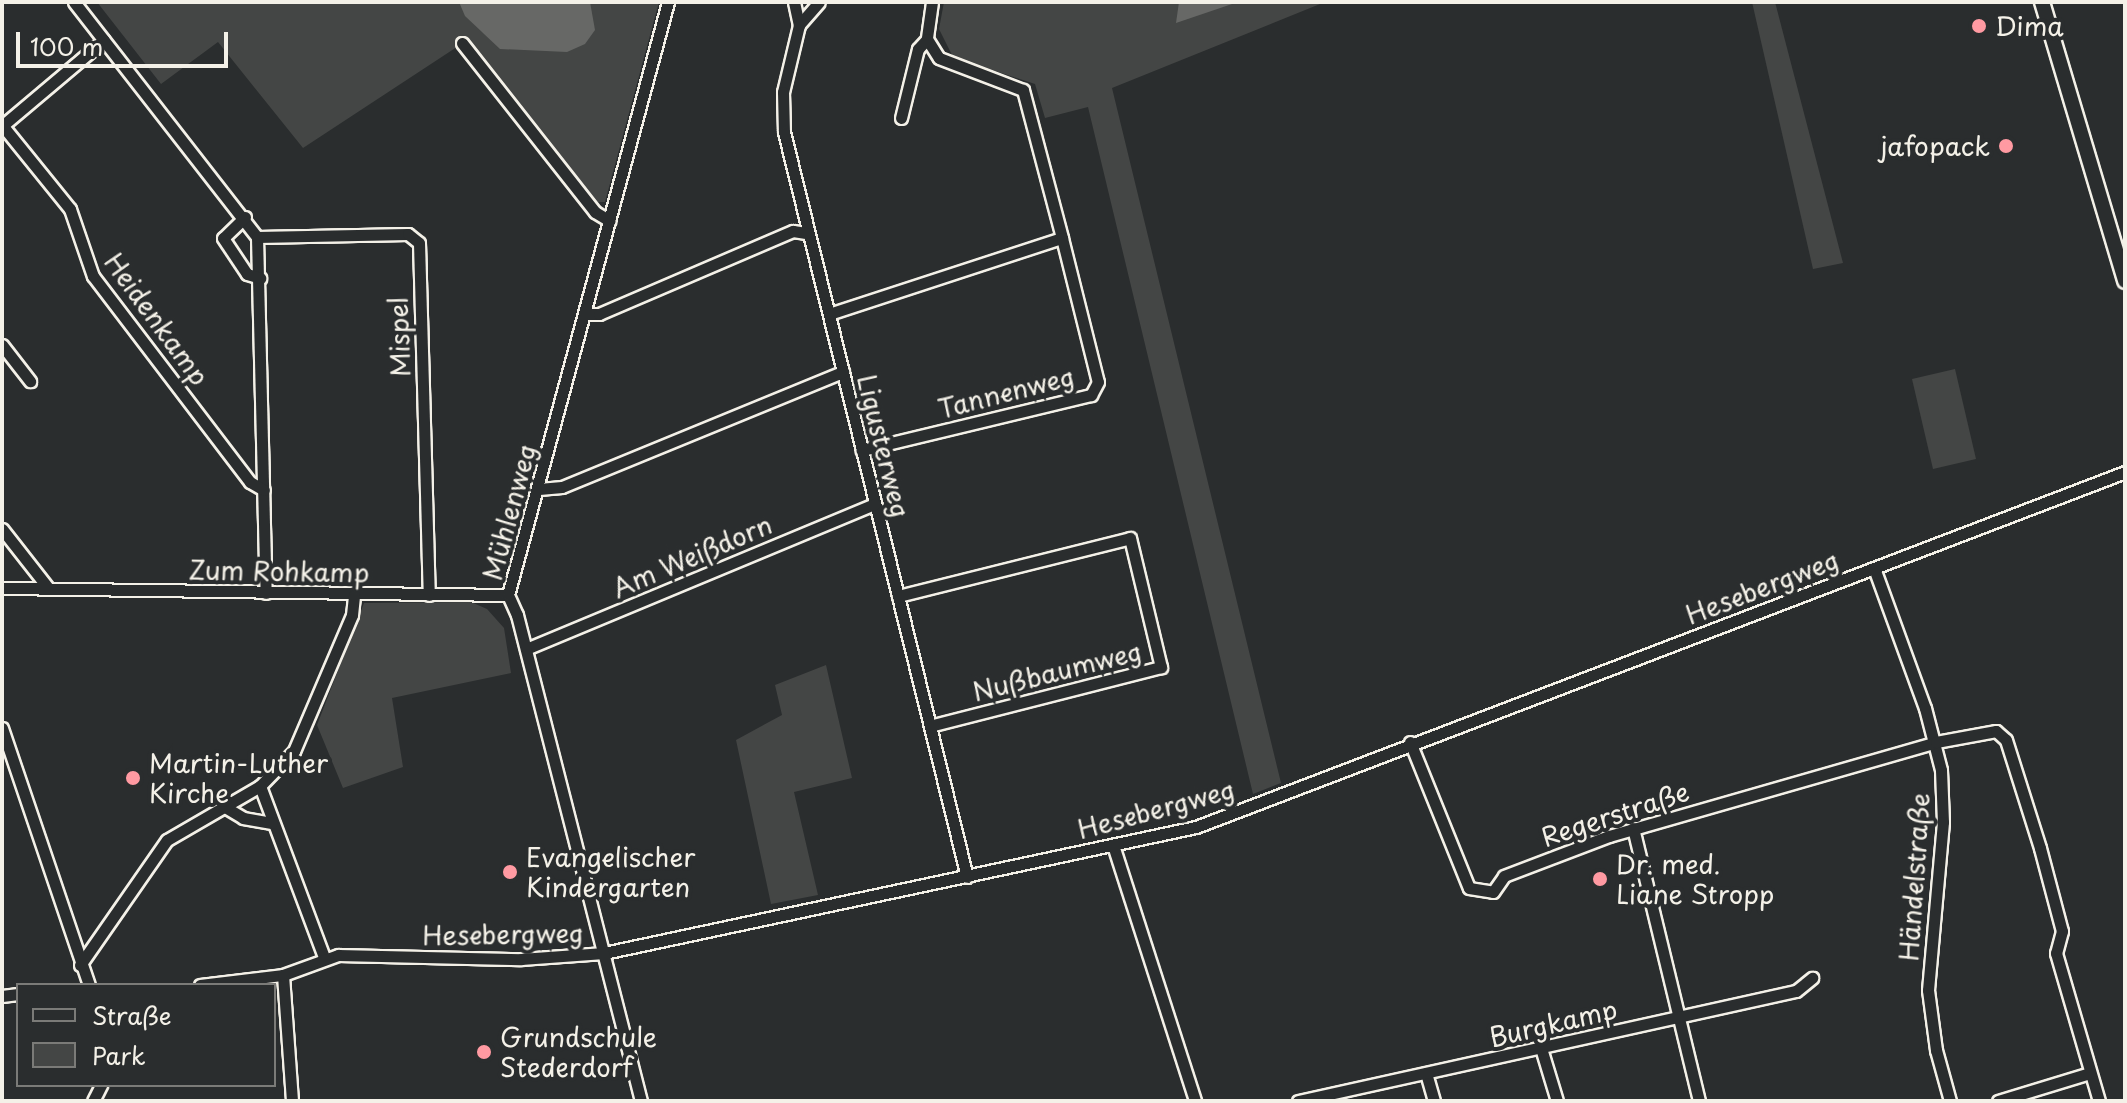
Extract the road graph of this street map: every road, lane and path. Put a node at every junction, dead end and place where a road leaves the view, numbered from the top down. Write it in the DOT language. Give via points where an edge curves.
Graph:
graph roads {
  1 [pos="74,2"];
  2 [pos="668,2"];
  3 [pos="794,2"];
  4 [pos="819,2"];
  5 [pos="932,2"];
  6 [pos="2042,2"];
  7 [pos="799,25"];
  8 [pos="927,39"];
  9 [pos="104,40"];
  10 [pos="462,43"];
  11 [pos="901,118"];
  12 [pos="2,126"];
  13 [pos="245,217"];
  14 [pos="610,221"];
  15 [pos="806,233"];
  16 [pos="257,237"];
  17 [pos="1062,238"];
  18 [pos="260,278"];
  19 [pos="2125,281"];
  20 [pos="585,314"];
  21 [pos="829,314"];
  22 [pos="2,345"];
  23 [pos="843,372"];
  24 [pos="30,381"];
  25 [pos="862,450"];
  26 [pos="2125,472"];
  27 [pos="539,489"];
  28 [pos="264,490"];
  29 [pos="875,504"];
  30 [pos="2,529"];
  31 [pos="1874,568"];
  32 [pos="2,588"];
  33 [pos="49,589"];
  34 [pos="266,593"];
  35 [pos="354,595"];
  36 [pos="429,595"];
  37 [pos="508,595"];
  38 [pos="898,596"];
  39 [pos="526,649"];
  40 [pos="930,726"];
  41 [pos="2,728"];
  42 [pos="1410,742"];
  43 [pos="1936,742"];
  44 [pos="260,786"];
  45 [pos="225,807"];
  46 [pos="272,823"];
  47 [pos="1633,828"];
  48 [pos="1113,845"];
  49 [pos="967,877"];
  50 [pos="604,953"];
  51 [pos="324,957"];
  52 [pos="80,965"];
  53 [pos="283,975"];
  54 [pos="1812,978"];
  55 [pos="88,983"];
  56 [pos="217,983"];
  57 [pos="1678,1017"];
  58 [pos="1541,1048"];
  59 [pos="1426,1073"];
  60 [pos="2090,1073"];
  61 [pos="292,1101"];
  62 [pos="641,1101"];
  63 [pos="1195,1101"];
  64 [pos="1298,1101"];
  65 [pos="1434,1101"];
  66 [pos="1557,1101"];
  67 [pos="1699,1101"];
  68 [pos="1950,1101"];
  69 [pos="1998,1101"];
  70 [pos="2099,1101"];
  1 -- 9 [label="street"];
  2 -- 14 [label="street, Mühlenweg"];
  3 -- 7 [label="street, Ligusterweg"];
  4 -- 7 [label="street, Ligusterweg"];
  5 -- 8 [label="street"];
  6 -- 19 [label="street"];
  7 -- 15 [label="street, Ligusterweg" via="781,112"];
  8 -- 11 [label="street" via="918,49"];
  8 -- 17 [label="street, Tannenweg" via="948,64 1023,90"];
  9 -- 12 [label="street"];
  9 -- 13 [label="street"];
  10 -- 14 [label="street" via="595,212"];
  12 -- 28 [label="street, Heidenkamp" via="70,209 93,276 250,482"];
  13 -- 16 [label="street"];
  13 -- 18 [label="street" via="223,238 247,274"];
  14 -- 20 [label="street, Mühlenweg"];
  15 -- 20 [label="street" via="793,231 599,314"];
  15 -- 21 [label="street, Ligusterweg"];
  16 -- 18 [label="street"];
  16 -- 36 [label="street, Mispel" via="408,234 419,243"];
  17 -- 21 [label="street"];
  17 -- 25 [label="street, Tannenweg" via="1098,382 1091,395"];
  18 -- 28 [label="street"];
  20 -- 27 [label="street, Mühlenweg"];
  21 -- 23 [label="street, Ligusterweg"];
  22 -- 24 [label="street"];
  23 -- 25 [label="street, Ligusterweg"];
  23 -- 27 [label="street" via="562,487"];
  25 -- 29 [label="street, Ligusterweg"];
  26 -- 31 [label="street, Hesebergweg"];
  27 -- 37 [label="street, Mühlenweg"];
  28 -- 34 [label="street"];
  29 -- 38 [label="street, Ligusterweg"];
  29 -- 39 [label="street, Am Weißdorn"];
  30 -- 33 [label="street"];
  31 -- 42 [label="street, Hesebergweg"];
  31 -- 43 [label="street, Händelstraße"];
  32 -- 33 [label="street, Zum Rohkamp"];
  33 -- 34 [label="street, Zum Rohkamp"];
  34 -- 35 [label="street, Zum Rohkamp"];
  35 -- 36 [label="street, Zum Rohkamp"];
  35 -- 44 [label="street" via="352,615 305,732"];
  36 -- 37 [label="street, Zum Rohkamp"];
  37 -- 39 [label="street, Mühlenweg"];
  38 -- 40 [label="street, Ligusterweg"];
  38 -- 40 [label="street, Nußbaumweg" via="1130,538 1161,667"];
  39 -- 50 [label="street, Mühlenweg"];
  40 -- 49 [label="street, Ligusterweg"];
  41 -- 52 [label="street"];
  42 -- 47 [label="street, Regerstraße" via="1469,888 1493,892 1504,876"];
  42 -- 48 [label="street, Hesebergweg" via="1219,819"];
  43 -- 47 [label="street, Regerstraße"];
  43 -- 60 [label="street, Regerstraße" via="1988,729 2006,740 2062,931 2056,953"];
  43 -- 68 [label="street, Händelstraße" via="1943,822 1928,990"];
  44 -- 45 [label="street"];
  44 -- 46 [label="street"];
  45 -- 46 [label="street" via="243,818"];
  45 -- 52 [label="street" via="167,840"];
  46 -- 51 [label="street"];
  47 -- 57 [label="street"];
  48 -- 49 [label="street, Hesebergweg"];
  48 -- 63 [label="street"];
  49 -- 50 [label="street, Hesebergweg"];
  50 -- 51 [label="street, Hesebergweg" via="521,959"];
  50 -- 62 [label="street, Mühlenweg"];
  51 -- 53 [label="street, Hesebergweg"];
  52 -- 55 [label="street"];
  53 -- 56 [label="street, Hesebergweg"];
  53 -- 61 [label="street"];
  54 -- 57 [label="street, Burgkamp" via="1796,991"];
  57 -- 58 [label="street, Burgkamp"];
  57 -- 67 [label="street"];
  58 -- 59 [label="street, Burgkamp"];
  58 -- 66 [label="street"];
  59 -- 64 [label="street, Burgkamp"];
  59 -- 65 [label="street"];
  60 -- 69 [label="street"];
  60 -- 70 [label="street, Regerstraße"];
}
